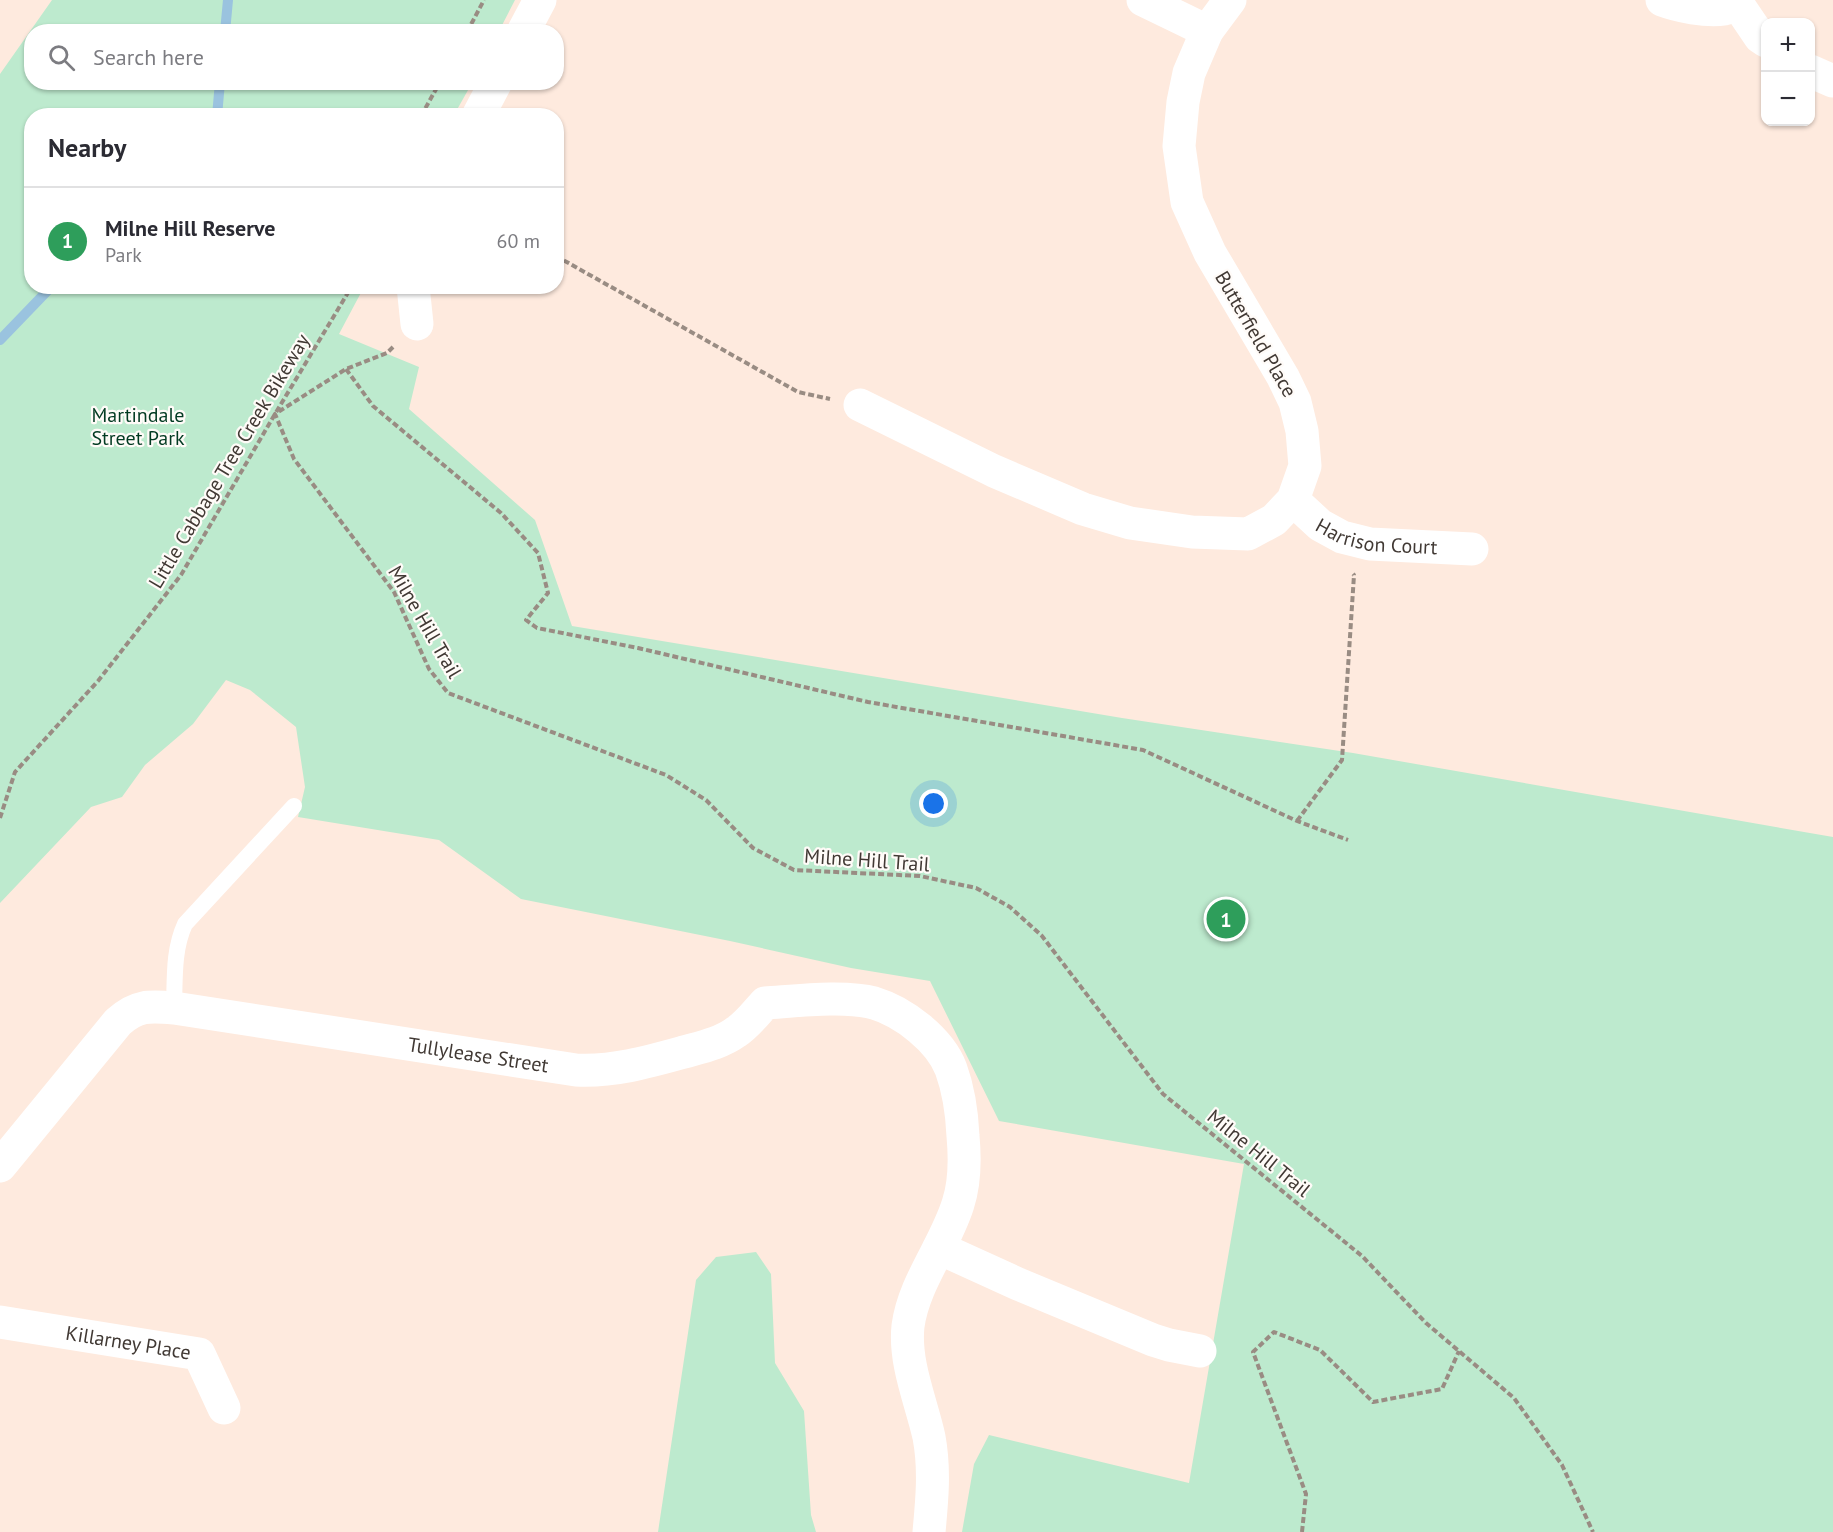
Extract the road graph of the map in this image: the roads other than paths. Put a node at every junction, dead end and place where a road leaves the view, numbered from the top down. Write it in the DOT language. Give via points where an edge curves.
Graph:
graph roads {
  1 [pos="540,0"];
  2 [pos="1143,0"];
  3 [pos="1230,0"];
  4 [pos="1662,0"];
  5 [pos="1738,1"];
  6 [pos="527,24"];
  7 [pos="1207,31"];
  8 [pos="1761,38"];
  9 [pos="1812,72"];
  10 [pos="1833,81"];
  11 [pos="492,90"];
  12 [pos="482,108"];
  13 [pos="414,294"];
  14 [pos="417,324"];
  15 [pos="860,405"];
  16 [pos="1293,500"];
  17 [pos="1472,549"];
  18 [pos="294,806"];
  19 [pos="174,1008"];
  20 [pos="0,1166"];
  21 [pos="939,1248"];
  22 [pos="0,1322"];
  23 [pos="1200,1351"];
  24 [pos="224,1408"];
  25 [pos="929,1532"];
  1 -- 6 [label="street"];
  2 -- 7 [label="street"];
  3 -- 7 [label="street, Butterfield Place"];
  4 -- 5 [label="street" via="1704,9 1724,9"];
  5 -- 8 [label="street"];
  7 -- 16 [label="street, Butterfield Place" via="1189,73 1183,102 1179,146 1187,202 1210,253 1295,402 1305,466"];
  9 -- 10 [label="street"];
  11 -- 12 [label="street"];
  13 -- 14 [label="street"];
  15 -- 16 [label="street, Butterfield Place" via="1083,510 1130,523 1192,532 1248,534 1274,520"];
  16 -- 17 [label="street, Harrison Court" via="1320,525 1342,537 1370,544"];
  18 -- 19 [label="lane" via="185,924 177,948"];
  19 -- 20 [label="street, Tullylease Street" via="138,1008 118,1022"];
  19 -- 21 [label="street, Tullylease Street" via="596,1071 647,1062 728,1038 765,1003 825,999 873,1003 921,1029 950,1067 957,1090 964,1151 962,1188"];
  21 -- 23 [label="street" via="1153,1340"];
  21 -- 25 [label="street" via="916,1294 907,1342 933,1461"];
  22 -- 24 [label="street, Killarney Place" via="199,1354"];
}
